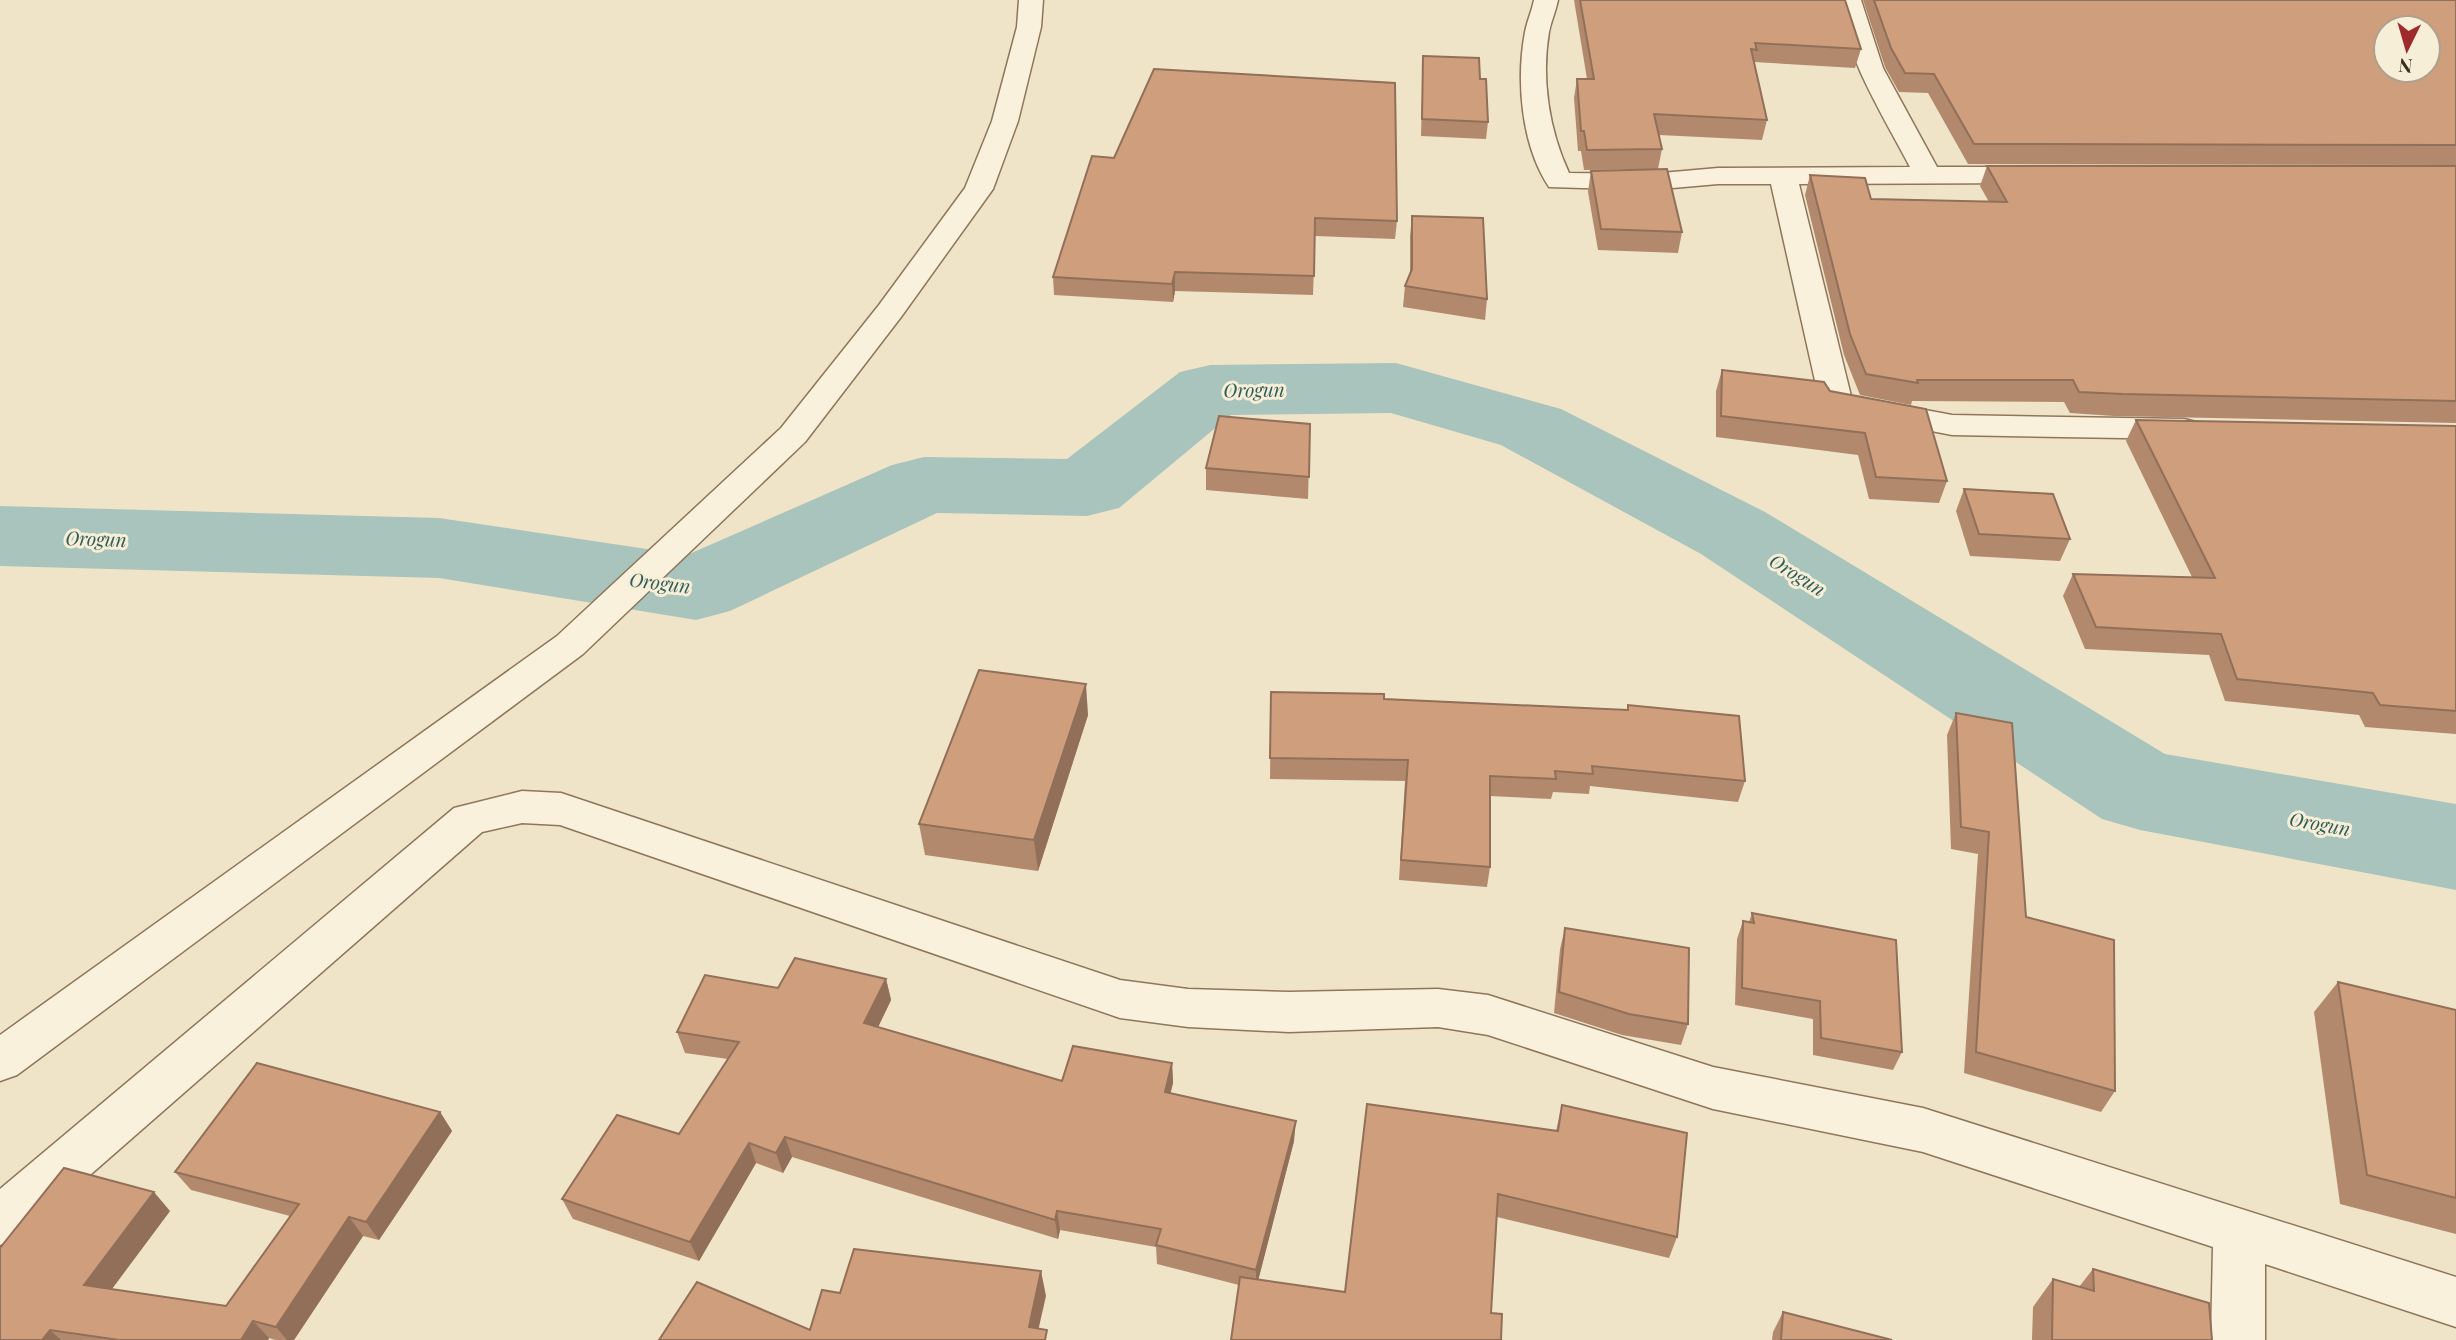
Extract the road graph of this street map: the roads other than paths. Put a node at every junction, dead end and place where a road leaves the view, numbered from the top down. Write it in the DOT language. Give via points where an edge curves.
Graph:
graph roads {
  1 [pos="1031,0"];
  2 [pos="1546,0"];
  3 [pos="1849,0"];
  4 [pos="1928,175"];
  5 [pos="1783,176"];
  6 [pos="2064,176"];
  7 [pos="2209,430"];
  8 [pos="0,1061"];
  9 [pos="0,1221"];
  10 [pos="2238,1230"];
  11 [pos="2456,1302"];
  12 [pos="2238,1340"];
  1 -- 8 [label="street" via="1029,27 1005,121 979,188 793,435 570,645"];
  2 -- 5 [label="street" via="1537,32 1535,108 1544,148 1559,181"];
  3 -- 4 [label="street" via="1853,29 1867,63"];
  4 -- 5 [label="street"];
  4 -- 6 [label="street"];
  5 -- 7 [label="street" via="1836,403 1952,425"];
  9 -- 10 [label="street" via="469,819 522,807 561,809 1120,999 1188,1008 1438,1008 1488,1015 1713,1088 1923,1129"];
  10 -- 11 [label="street"];
  10 -- 12 [label="street"];
}
